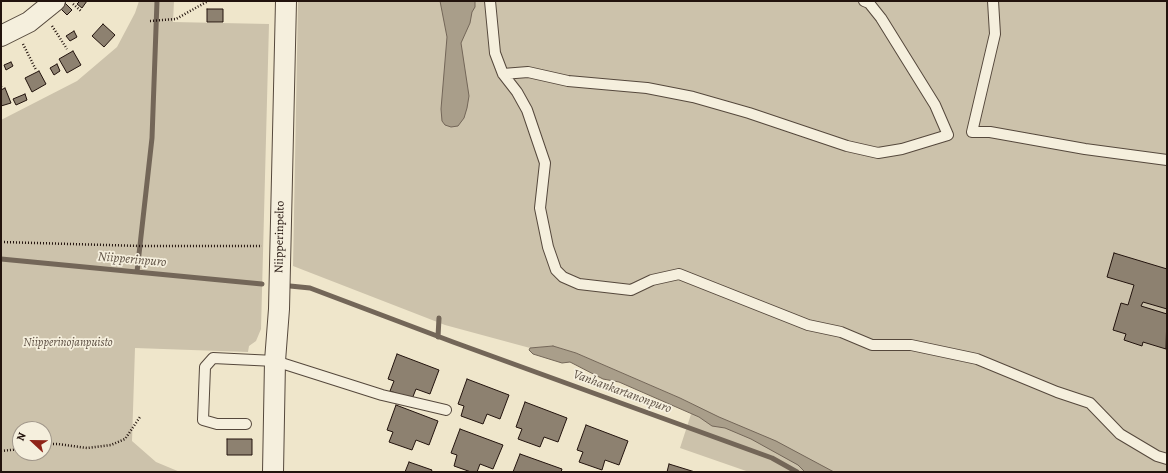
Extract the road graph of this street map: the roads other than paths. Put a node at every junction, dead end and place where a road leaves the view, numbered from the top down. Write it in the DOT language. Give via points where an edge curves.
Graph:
graph roads {
  1 [pos="286,1"];
  2 [pos="490,1"];
  3 [pos="864,1"];
  4 [pos="993,1"];
  5 [pos="49,6"];
  6 [pos="8,32"];
  7 [pos="503,74"];
  8 [pos="1167,160"];
  9 [pos="275,361"];
  10 [pos="446,410"];
  11 [pos="246,424"];
  12 [pos="1167,459"];
  13 [pos="273,472"];
  1 -- 9 [label="street, Niipperinpelto" via="279,308"];
  2 -- 7 [label="lane" via="495,53"];
  3 -- 7 [label="lane" via="869,3 881,18 935,105 948,135 902,149 878,153 847,146 749,113 678,94 647,88 568,81 528,72"];
  4 -- 8 [label="lane" via="995,34 972,132 990,132"];
  5 -- 6 [label="street"];
  7 -- 12 [label="lane" via="527,110 545,163 540,208 548,247 556,270 563,277 579,284 631,290 652,280 679,274 808,325 841,332 872,345 911,345 977,359 1090,403 1120,434 1157,456"];
  9 -- 10 [label="lane" via="382,395"];
  9 -- 11 [label="lane" via="213,358 205,367 203,420 217,424"];
  9 -- 13 [label="street, Niipperinpelto"];
}
